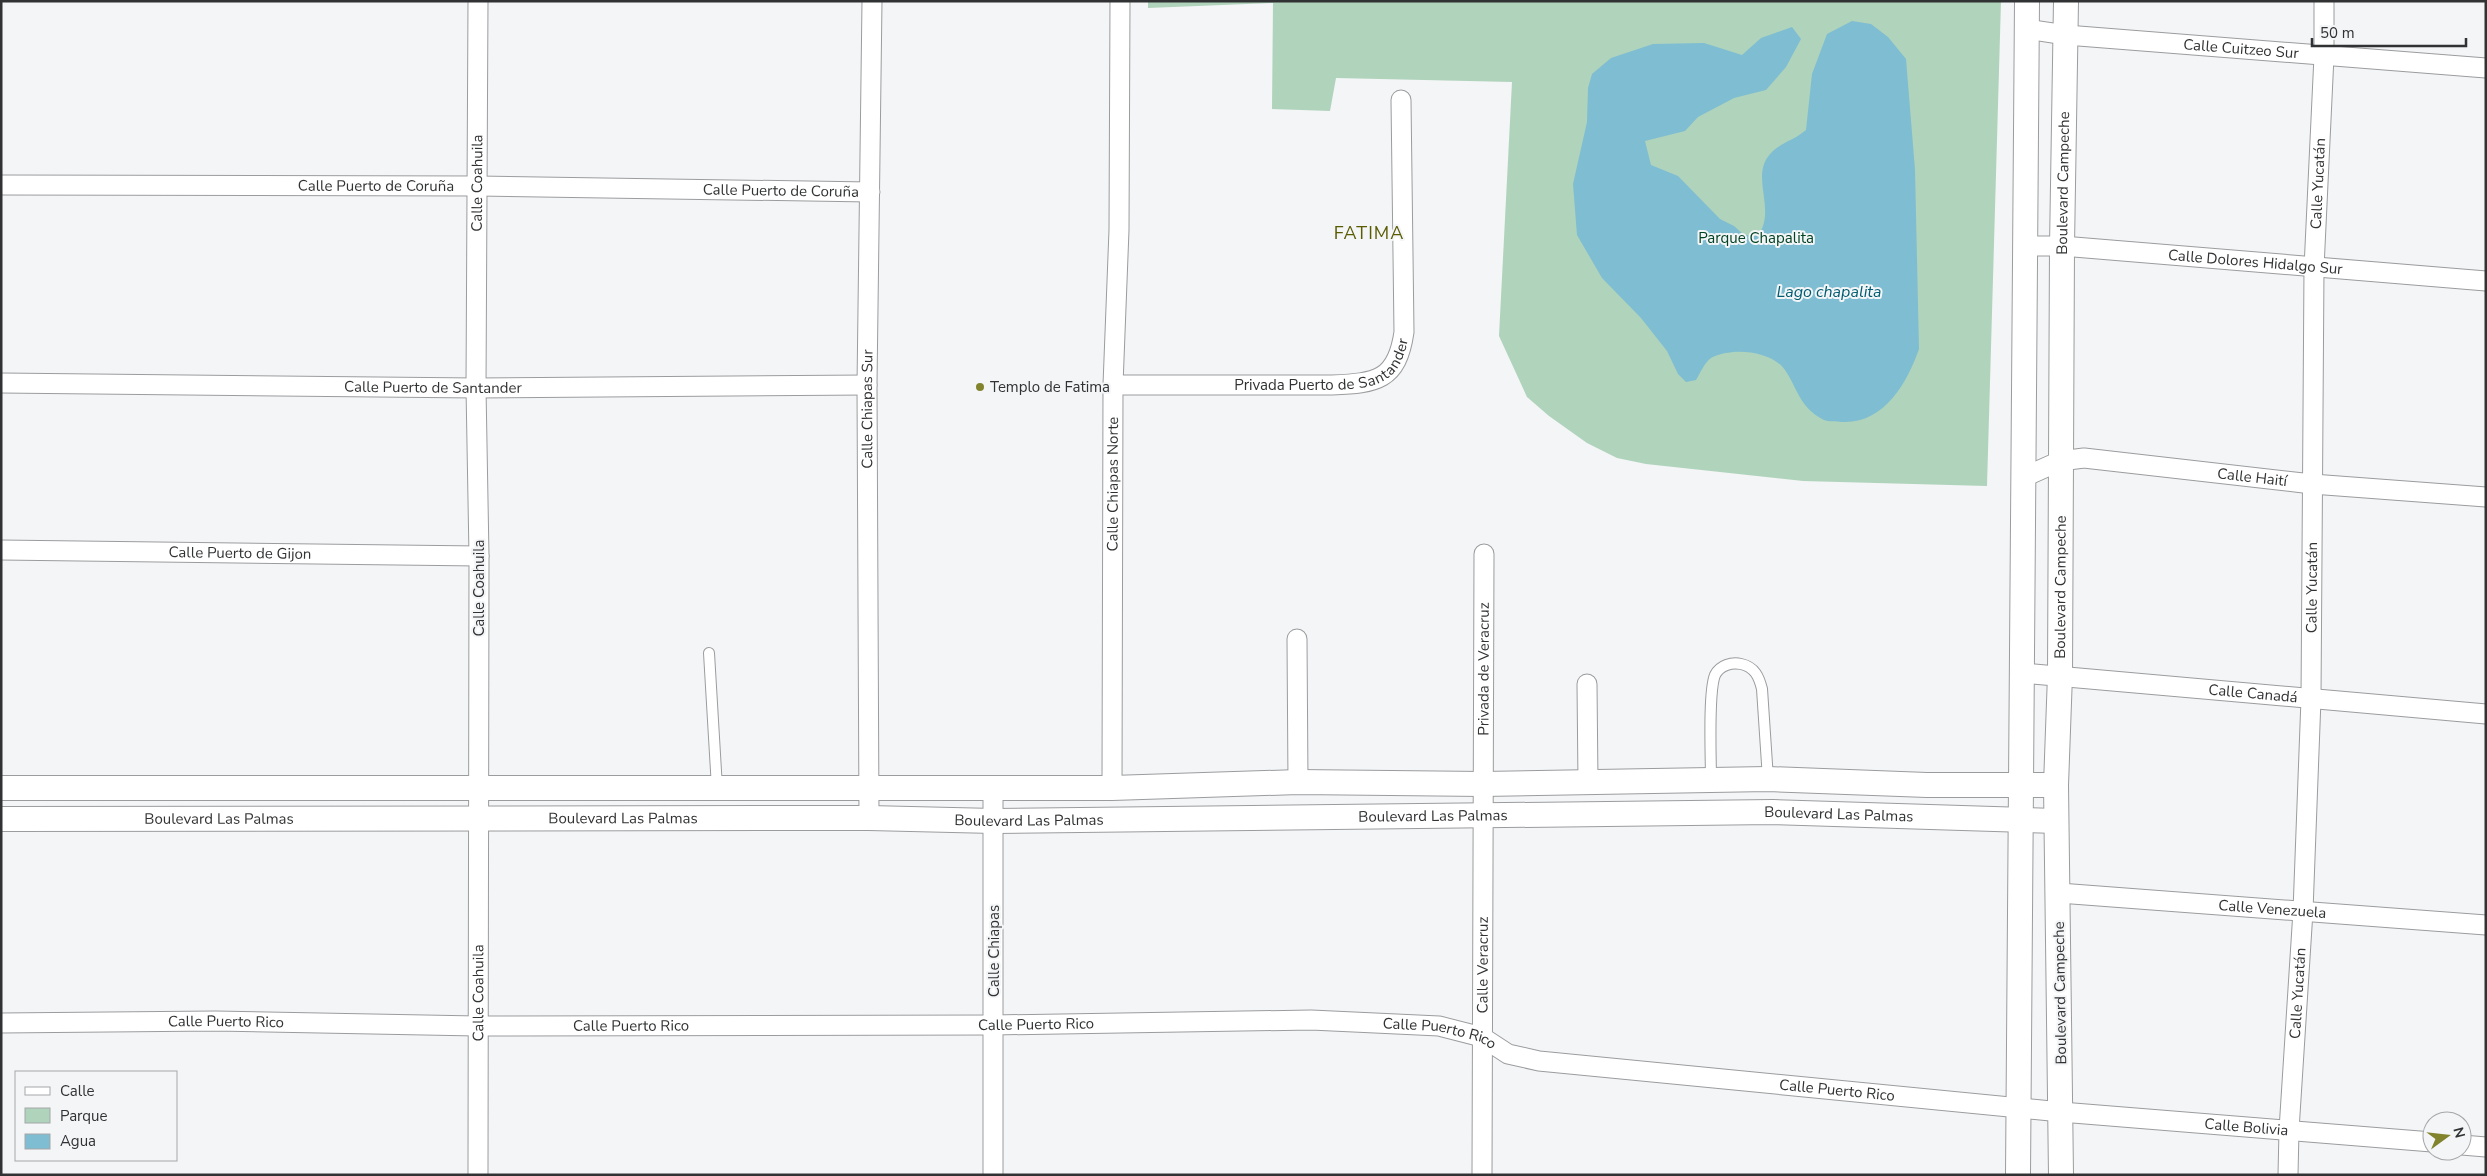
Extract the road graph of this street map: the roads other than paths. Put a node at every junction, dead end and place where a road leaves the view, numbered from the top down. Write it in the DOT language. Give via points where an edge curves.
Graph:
graph roads {
  1 [pos="478,1"];
  2 [pos="872,1"];
  3 [pos="1120,1"];
  4 [pos="2026,1"];
  5 [pos="2066,1"];
  6 [pos="2324,1"];
  7 [pos="2026,29"];
  8 [pos="2066,34"];
  9 [pos="2324,56"];
  10 [pos="2486,68"];
  11 [pos="1400,100"];
  12 [pos="1,185"];
  13 [pos="478,186"];
  14 [pos="870,192"];
  15 [pos="2026,246"];
  16 [pos="2062,246"];
  17 [pos="2314,268"];
  18 [pos="2486,281"];
  19 [pos="1,383"];
  20 [pos="867,385"];
  21 [pos="1113,385"];
  22 [pos="476,388"];
  23 [pos="2060,461"];
  24 [pos="2022,478"];
  25 [pos="2312,484"];
  26 [pos="2486,497"];
  27 [pos="1,550"];
  28 [pos="1484,554"];
  29 [pos="479,556"];
  30 [pos="1297,639"];
  31 [pos="709,653"];
  32 [pos="2022,673"];
  33 [pos="2060,675"];
  34 [pos="1588,684"];
  35 [pos="2311,699"];
  36 [pos="2486,714"];
  37 [pos="1768,779"];
  38 [pos="1710,780"];
  39 [pos="1298,782"];
  40 [pos="1588,782"];
  41 [pos="1483,784"];
  42 [pos="2056,785"];
  43 [pos="2020,786"];
  44 [pos="1,788"];
  45 [pos="478,788"];
  46 [pos="718,788"];
  47 [pos="869,788"];
  48 [pos="993,788"];
  49 [pos="1112,788"];
  50 [pos="1482,815"];
  51 [pos="869,818"];
  52 [pos="1,819"];
  53 [pos="477,819"];
  54 [pos="2019,820"];
  55 [pos="994,821"];
  56 [pos="2056,821"];
  57 [pos="2059,893"];
  58 [pos="2303,911"];
  59 [pos="2486,924"];
  60 [pos="1,1023"];
  61 [pos="994,1025"];
  62 [pos="477,1026"];
  63 [pos="1482,1037"];
  64 [pos="2017,1108"];
  65 [pos="2061,1112"];
  66 [pos="2289,1130"];
  67 [pos="2422,1141"];
  68 [pos="2472,1146"];
  69 [pos="2486,1147"];
  70 [pos="478,1175"];
  71 [pos="993,1175"];
  72 [pos="1482,1175"];
  73 [pos="2018,1175"];
  74 [pos="2061,1175"];
  75 [pos="2288,1175"];
  1 -- 13 [label="street, Calle Coahuila"];
  2 -- 14 [label="street, Calle Chiapas Sur"];
  3 -- 21 [label="street, Calle Chiapas Norte"];
  4 -- 7 [label="street"];
  5 -- 8 [label="street, Boulevard Campeche"];
  6 -- 9 [label="street, Calle Yucatán"];
  7 -- 8 [label="street, Calle Cuitzeo Sur"];
  7 -- 15 [label="street"];
  8 -- 9 [label="street, Calle Cuitzeo Sur"];
  8 -- 16 [label="street, Boulevard Campeche"];
  9 -- 10 [label="street, Calle Cuitzeo Sur"];
  9 -- 17 [label="street, Calle Yucatán"];
  11 -- 21 [label="street, Privada Puerto de Santander" via="1404,332 1395,366 1384,377 1367,383 1332,386"];
  12 -- 13 [label="street, Calle Puerto de Coruña"];
  13 -- 14 [label="street, Calle Puerto de Coruña"];
  13 -- 22 [label="street, Calle Coahuila"];
  14 -- 20 [label="street, Calle Chiapas Sur"];
  15 -- 16 [label="street, Calle Dolores Hidalgo Sur"];
  15 -- 24 [label="street"];
  16 -- 17 [label="street, Calle Dolores Hidalgo Sur"];
  16 -- 23 [label="street, Boulevard Campeche"];
  17 -- 18 [label="street, Calle Dolores Hidalgo Sur"];
  17 -- 25 [label="street, Calle Yucatán"];
  19 -- 22 [label="street, Calle Puerto de Santander"];
  20 -- 22 [label="street, Calle Puerto de Santander"];
  20 -- 47 [label="street, Calle Chiapas Sur"];
  21 -- 49 [label="street, Calle Chiapas Norte"];
  22 -- 29 [label="street, Calle Coahuila"];
  23 -- 24 [label="street, Calle Haití"];
  23 -- 25 [label="street, Calle Haití" via="2103,459"];
  23 -- 33 [label="street, Boulevard Campeche"];
  24 -- 32 [label="street"];
  25 -- 26 [label="street, Calle Haití"];
  25 -- 35 [label="street, Calle Yucatán"];
  27 -- 29 [label="street, Calle Puerto de Gijon"];
  28 -- 41 [label="street, Privada de Veracruz"];
  29 -- 45 [label="street, Calle Coahuila"];
  30 -- 39 [label="street"];
  31 -- 46 [label="lane"];
  32 -- 33 [label="street, Calle Canadá"];
  32 -- 43 [label="street"];
  33 -- 35 [label="street, Calle Canadá"];
  33 -- 42 [label="street, Boulevard Campeche"];
  34 -- 40 [label="street"];
  35 -- 36 [label="street, Calle Canadá"];
  35 -- 58 [label="street, Calle Yucatán"];
  37 -- 38 [label="street, Boulevard Las Palmas"];
  37 -- 38 [label="lane" via="1759,678 1744,664 1733,663 1722,667 1715,676"];
  37 -- 43 [label="street, Boulevard Las Palmas"];
  38 -- 40 [label="street, Boulevard Las Palmas"];
  39 -- 41 [label="street, Boulevard Las Palmas"];
  39 -- 49 [label="street, Boulevard Las Palmas"];
  40 -- 41 [label="street, Boulevard Las Palmas"];
  41 -- 50 [label="street, Calle Veracruz"];
  42 -- 43 [label="street, Boulevard Las Palmas"];
  42 -- 56 [label="street, Boulevard Campeche"];
  43 -- 54 [label="street"];
  44 -- 45 [label="street, Boulevard Las Palmas"];
  45 -- 46 [label="street, Boulevard Las Palmas"];
  45 -- 53 [label="street, Calle Coahuila"];
  46 -- 47 [label="street, Boulevard Las Palmas"];
  47 -- 48 [label="street, Boulevard Las Palmas"];
  47 -- 51 [label="street, Calle Chiapas Sur"];
  48 -- 49 [label="street, Boulevard Las Palmas"];
  48 -- 55 [label="street, Calle Chiapas"];
  50 -- 54 [label="street, Boulevard Las Palmas" via="1773,812"];
  50 -- 55 [label="street, Boulevard Las Palmas"];
  50 -- 63 [label="street, Calle Veracruz"];
  51 -- 53 [label="street, Boulevard Las Palmas"];
  51 -- 55 [label="street, Boulevard Las Palmas"];
  52 -- 53 [label="street, Boulevard Las Palmas"];
  53 -- 62 [label="street, Calle Coahuila"];
  54 -- 56 [label="street, Boulevard Las Palmas"];
  54 -- 64 [label="street"];
  55 -- 61 [label="street, Calle Chiapas"];
  56 -- 57 [label="street, Boulevard Campeche"];
  57 -- 58 [label="street, Calle Venezuela"];
  57 -- 65 [label="street, Boulevard Campeche"];
  58 -- 59 [label="street, Calle Venezuela"];
  58 -- 66 [label="street, Calle Yucatán"];
  60 -- 62 [label="street, Calle Puerto Rico" via="215,1021"];
  61 -- 62 [label="street, Calle Puerto Rico"];
  61 -- 63 [label="street, Calle Puerto Rico" via="1311,1020 1439,1026"];
  61 -- 71 [label="street, Calle Chiapas"];
  62 -- 70 [label="street, Calle Coahuila"];
  63 -- 64 [label="street, Calle Puerto Rico" via="1508,1054 1539,1061"];
  63 -- 72 [label="street, Calle Veracruz"];
  64 -- 65 [label="street, Calle Puerto Rico"];
  64 -- 73 [label="street"];
  65 -- 66 [label="street, Calle Bolivia"];
  65 -- 74 [label="street, Boulevard Campeche"];
  66 -- 67 [label="street, Calle Bolivia"];
  66 -- 75 [label="street, Calle Yucatán"];
  68 -- 69 [label="street"];
}
